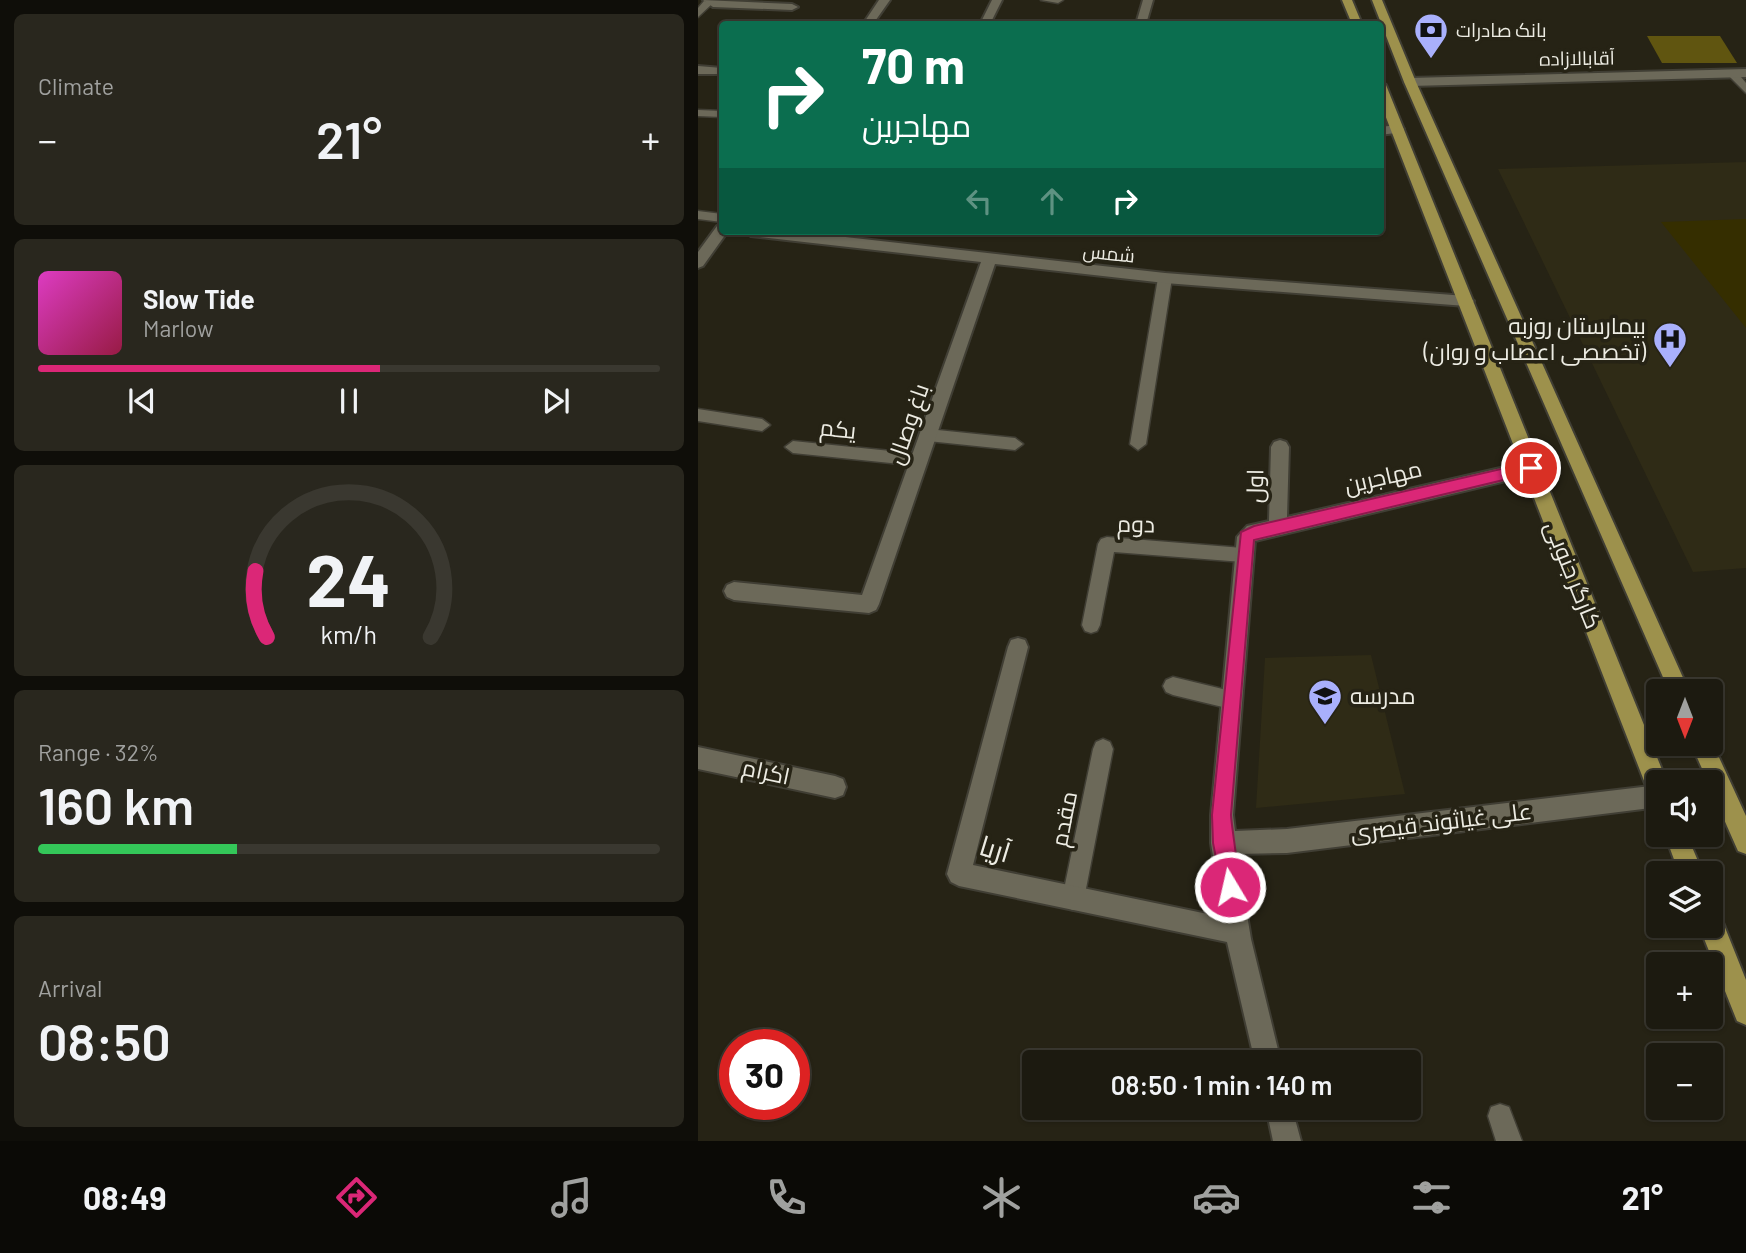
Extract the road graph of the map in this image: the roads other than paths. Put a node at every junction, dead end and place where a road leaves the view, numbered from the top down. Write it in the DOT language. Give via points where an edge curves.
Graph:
graph roads {
  1 [pos="885,0"];
  2 [pos="997,0"];
  3 [pos="1046,0"];
  4 [pos="1058,0"];
  5 [pos="1148,0"];
  6 [pos="1347,0"];
  7 [pos="1377,0"];
  8 [pos="708,1"];
  9 [pos="792,7"];
  10 [pos="698,14"];
  11 [pos="870,21"];
  12 [pos="986,21"];
  13 [pos="1142,21"];
  14 [pos="1356,21"];
  15 [pos="698,70"];
  16 [pos="719,71"];
  17 [pos="1739,73"];
  18 [pos="1410,82"];
  19 [pos="1746,90"];
  20 [pos="1384,105"];
  21 [pos="698,113"];
  22 [pos="719,114"];
  23 [pos="1389,130"];
  24 [pos="698,215"];
  25 [pos="719,218"];
  26 [pos="719,233"];
  27 [pos="783,235"];
  28 [pos="888,235"];
  29 [pos="883,247"];
  30 [pos="988,259"];
  31 [pos="698,263"];
  32 [pos="1165,278"];
  33 [pos="1466,301"];
  34 [pos="698,415"];
  35 [pos="762,425"];
  36 [pos="928,435"];
  37 [pos="1015,444"];
  38 [pos="1138,444"];
  39 [pos="793,447"];
  40 [pos="1280,447"];
  41 [pos="920,460"];
  42 [pos="1531,468"];
  43 [pos="1278,527"];
  44 [pos="1245,546"];
  45 [pos="734,591"];
  46 [pos="1091,625"];
  47 [pos="1018,647"];
  48 [pos="1674,679"];
  49 [pos="1173,686"];
  50 [pos="1231,700"];
  51 [pos="1103,749"];
  52 [pos="1707,756"];
  53 [pos="698,758"];
  54 [pos="1651,770"];
  55 [pos="835,787"];
  56 [pos="1646,798"];
  57 [pos="1223,843"];
  58 [pos="1746,843"];
  59 [pos="1073,899"];
  60 [pos="1237,932"];
  61 [pos="1717,938"];
  62 [pos="1746,1012"];
  63 [pos="1265,1050"];
  64 [pos="1500,1116"];
  65 [pos="1282,1120"];
  66 [pos="1287,1141"];
  67 [pos="1509,1141"];
  1 -- 11 [label="street"];
  2 -- 12 [label="street"];
  3 -- 4 [label="lane"];
  5 -- 13 [label="street"];
  6 -- 14 [label="main road"];
  7 -- 18 [label="main road"];
  8 -- 9 [label="street"];
  8 -- 10 [label="lane"];
  15 -- 16 [label="street"];
  17 -- 18 [label="street, آقابالازاده"];
  17 -- 19 [label="lane"];
  18 -- 48 [label="main road"];
  20 -- 23 [label="main road, کارگر جنوبی"];
  21 -- 22 [label="lane"];
  23 -- 33 [label="main road, کارگر جنوبی"];
  24 -- 25 [label="lane"];
  26 -- 31 [label="street"];
  27 -- 29 [label="street, شمس"];
  28 -- 29 [label="street"];
  29 -- 30 [label="street, شمس"];
  30 -- 32 [label="street, شمس"];
  30 -- 36 [label="street, باغ وصال"];
  32 -- 33 [label="street, شمس"];
  32 -- 38 [label="lane"];
  33 -- 42 [label="main road, کارگر جنوبی"];
  34 -- 35 [label="lane"];
  36 -- 37 [label="lane"];
  36 -- 41 [label="street, باغ وصال"];
  39 -- 41 [label="lane, یکم"];
  40 -- 43 [label="street, اول"];
  41 -- 45 [label="street, باغ وصال" via="869,604"];
  42 -- 43 [label="street, مهاجرین"];
  42 -- 54 [label="main road, کارگر جنوبی"];
  43 -- 44 [label="street, مهاجرین" via="1254,532"];
  44 -- 46 [label="lane, دوم" via="1108,544"];
  44 -- 50 [label="street"];
  47 -- 59 [label="street, آریا" via="959,874"];
  49 -- 50 [label="lane"];
  50 -- 57 [label="street"];
  51 -- 59 [label="lane, مقدم"];
  52 -- 58 [label="main road"];
  53 -- 55 [label="street, اکرام"];
  56 -- 57 [label="street, علی غیاثوند قیصری" via="1287,841"];
  57 -- 60 [label="street"];
  59 -- 60 [label="street, آریا"];
  60 -- 63 [label="street"];
  61 -- 62 [label="main road"];
  64 -- 67 [label="lane"];
  65 -- 66 [label="street"];
}
